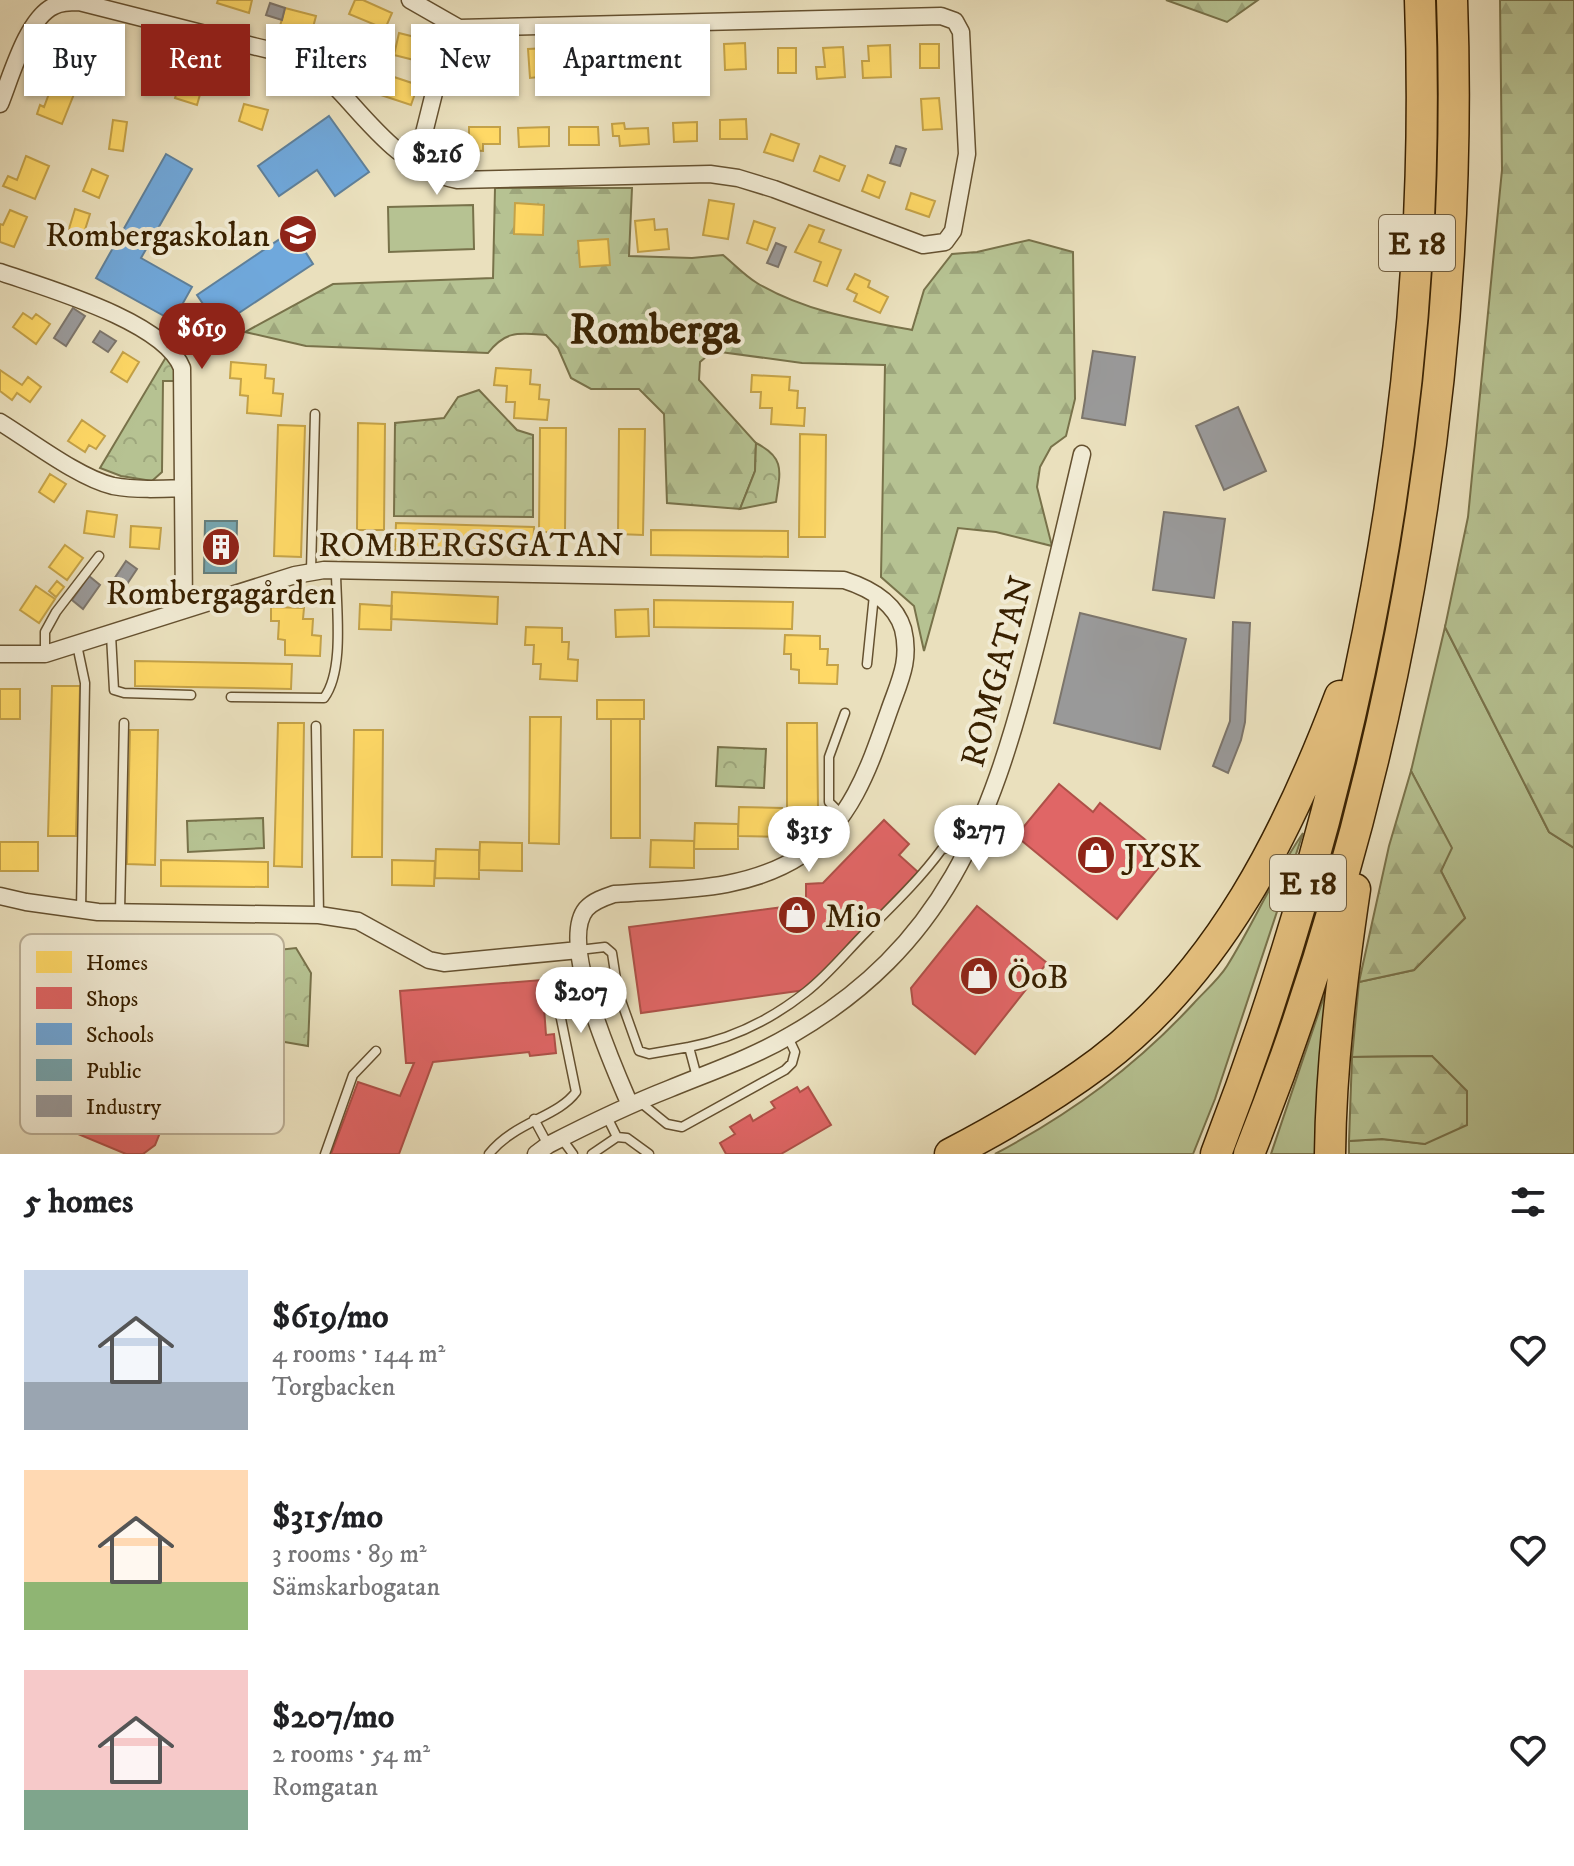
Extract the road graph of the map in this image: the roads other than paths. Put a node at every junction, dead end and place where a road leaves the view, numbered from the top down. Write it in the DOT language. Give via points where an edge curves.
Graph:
graph roads {
  1 [pos="410,0"];
  2 [pos="1420,0"];
  3 [pos="1452,0"];
  4 [pos="452,24"];
  5 [pos="519,27"];
  6 [pos="433,96"];
  7 [pos="0,104"];
  8 [pos="404,157"];
  9 [pos="0,272"];
  10 [pos="315,414"];
  11 [pos="0,422"];
  12 [pos="1082,454"];
  13 [pos="181,488"];
  14 [pos="99,556"];
  15 [pos="336,570"];
  16 [pos="311,571"];
  17 [pos="874,594"];
  18 [pos="1374,604"];
  19 [pos="184,610"];
  20 [pos="111,635"];
  21 [pos="77,645"];
  22 [pos="0,654"];
  23 [pos="45,654"];
  24 [pos="867,664"];
  25 [pos="191,695"];
  26 [pos="231,697"];
  27 [pos="845,713"];
  28 [pos="124,723"];
  29 [pos="316,726"];
  30 [pos="1378,736"];
  31 [pos="842,815"];
  32 [pos="968,852"];
  33 [pos="0,896"];
  34 [pos="81,910"];
  35 [pos="120,912"];
  36 [pos="319,915"];
  37 [pos="579,950"];
  38 [pos="559,1009"];
  39 [pos="788,1037"];
  40 [pos="689,1047"];
  41 [pos="376,1051"];
  42 [pos="697,1078"];
  43 [pos="635,1103"];
  44 [pos="607,1117"];
  45 [pos="534,1119"];
  46 [pos="617,1137"];
  47 [pos="549,1146"];
  48 [pos="325,1154"];
  49 [pos="489,1154"];
  50 [pos="573,1154"];
  51 [pos="592,1154"];
  52 [pos="649,1154"];
  53 [pos="950,1154"];
  54 [pos="1216,1154"];
  55 [pos="1249,1154"];
  56 [pos="1330,1154"];
  1 -- 4 [label="street"];
  2 -- 18 [label="highway, E 18" via="1415,286 1405,396"];
  3 -- 30 [label="highway, E 18" via="1450,212 1436,399 1425,489"];
  5 -- 8 [label="street" via="941,16 955,21 961,32 967,154 953,231 945,242 923,245 738,178 710,174 457,180 423,170"];
  6 -- 8 [label="street" via="424,133"];
  7 -- 8 [label="street" via="40,15 54,6 79,2 310,65"];
  9 -- 13 [label="street" via="99,308 170,347 182,368"];
  10 -- 16 [label="lane"];
  11 -- 13 [label="street" via="101,482 151,490"];
  12 -- 32 [label="street, ROMGATAN" via="1010,744"];
  13 -- 19 [label="street"];
  14 -- 23 [label="lane" via="56,612 45,632"];
  15 -- 16 [label="street, ROMBERGSGATAN"];
  15 -- 17 [label="street, ROMBERGSGATAN" via="844,580"];
  15 -- 26 [label="lane" via="336,672 324,698"];
  16 -- 19 [label="street, ROMBERGSGATAN"];
  17 -- 24 [label="lane"];
  17 -- 31 [label="street, ROMBERGSGATAN" via="897,615 907,659 868,770"];
  18 -- 53 [label="highway" via="1279,839 1217,940 1183,982 1103,1060 1002,1127"];
  18 -- 54 [label="highway, E 18" via="1321,840 1285,963"];
  19 -- 20 [label="street, ROMBERGSGATAN"];
  20 -- 21 [label="street, ROMBERGSGATAN"];
  20 -- 25 [label="lane" via="114,690"];
  21 -- 23 [label="street, ROMBERGSGATAN"];
  21 -- 34 [label="lane" via="85,683"];
  22 -- 23 [label="street, ROMBERGSGATAN"];
  27 -- 31 [label="lane" via="829,757 829,802"];
  28 -- 35 [label="lane"];
  29 -- 36 [label="lane"];
  30 -- 55 [label="highway, E 18" via="1315,971"];
  30 -- 56 [label="highway" via="1341,983"];
  31 -- 37 [label="street" via="802,855 747,881 599,899 586,909 579,925"];
  32 -- 39 [label="street, ROMGATAN" via="935,906 873,977"];
  32 -- 40 [label="lane" via="942,849 807,992 723,1038"];
  33 -- 34 [label="street"];
  34 -- 35 [label="street"];
  35 -- 36 [label="street"];
  36 -- 37 [label="street" via="358,921 444,963"];
  37 -- 40 [label="lane" via="605,947 612,953 618,992 639,1051"];
  37 -- 43 [label="street" via="589,1001"];
  38 -- 45 [label="lane" via="576,1092"];
  39 -- 42 [label="street, ROMGATAN"];
  39 -- 43 [label="lane" via="795,1052 785,1070 682,1127 667,1124"];
  40 -- 42 [label="lane"];
  41 -- 48 [label="lane" via="353,1075"];
  42 -- 43 [label="street, ROMGATAN"];
  43 -- 44 [label="street, ROMGATAN"];
  44 -- 46 [label="lane"];
  44 -- 47 [label="street, ROMGATAN"];
  45 -- 47 [label="lane"];
  45 -- 49 [label="lane"];
  46 -- 51 [label="lane"];
  46 -- 52 [label="lane"];
  47 -- 50 [label="lane"];
}
